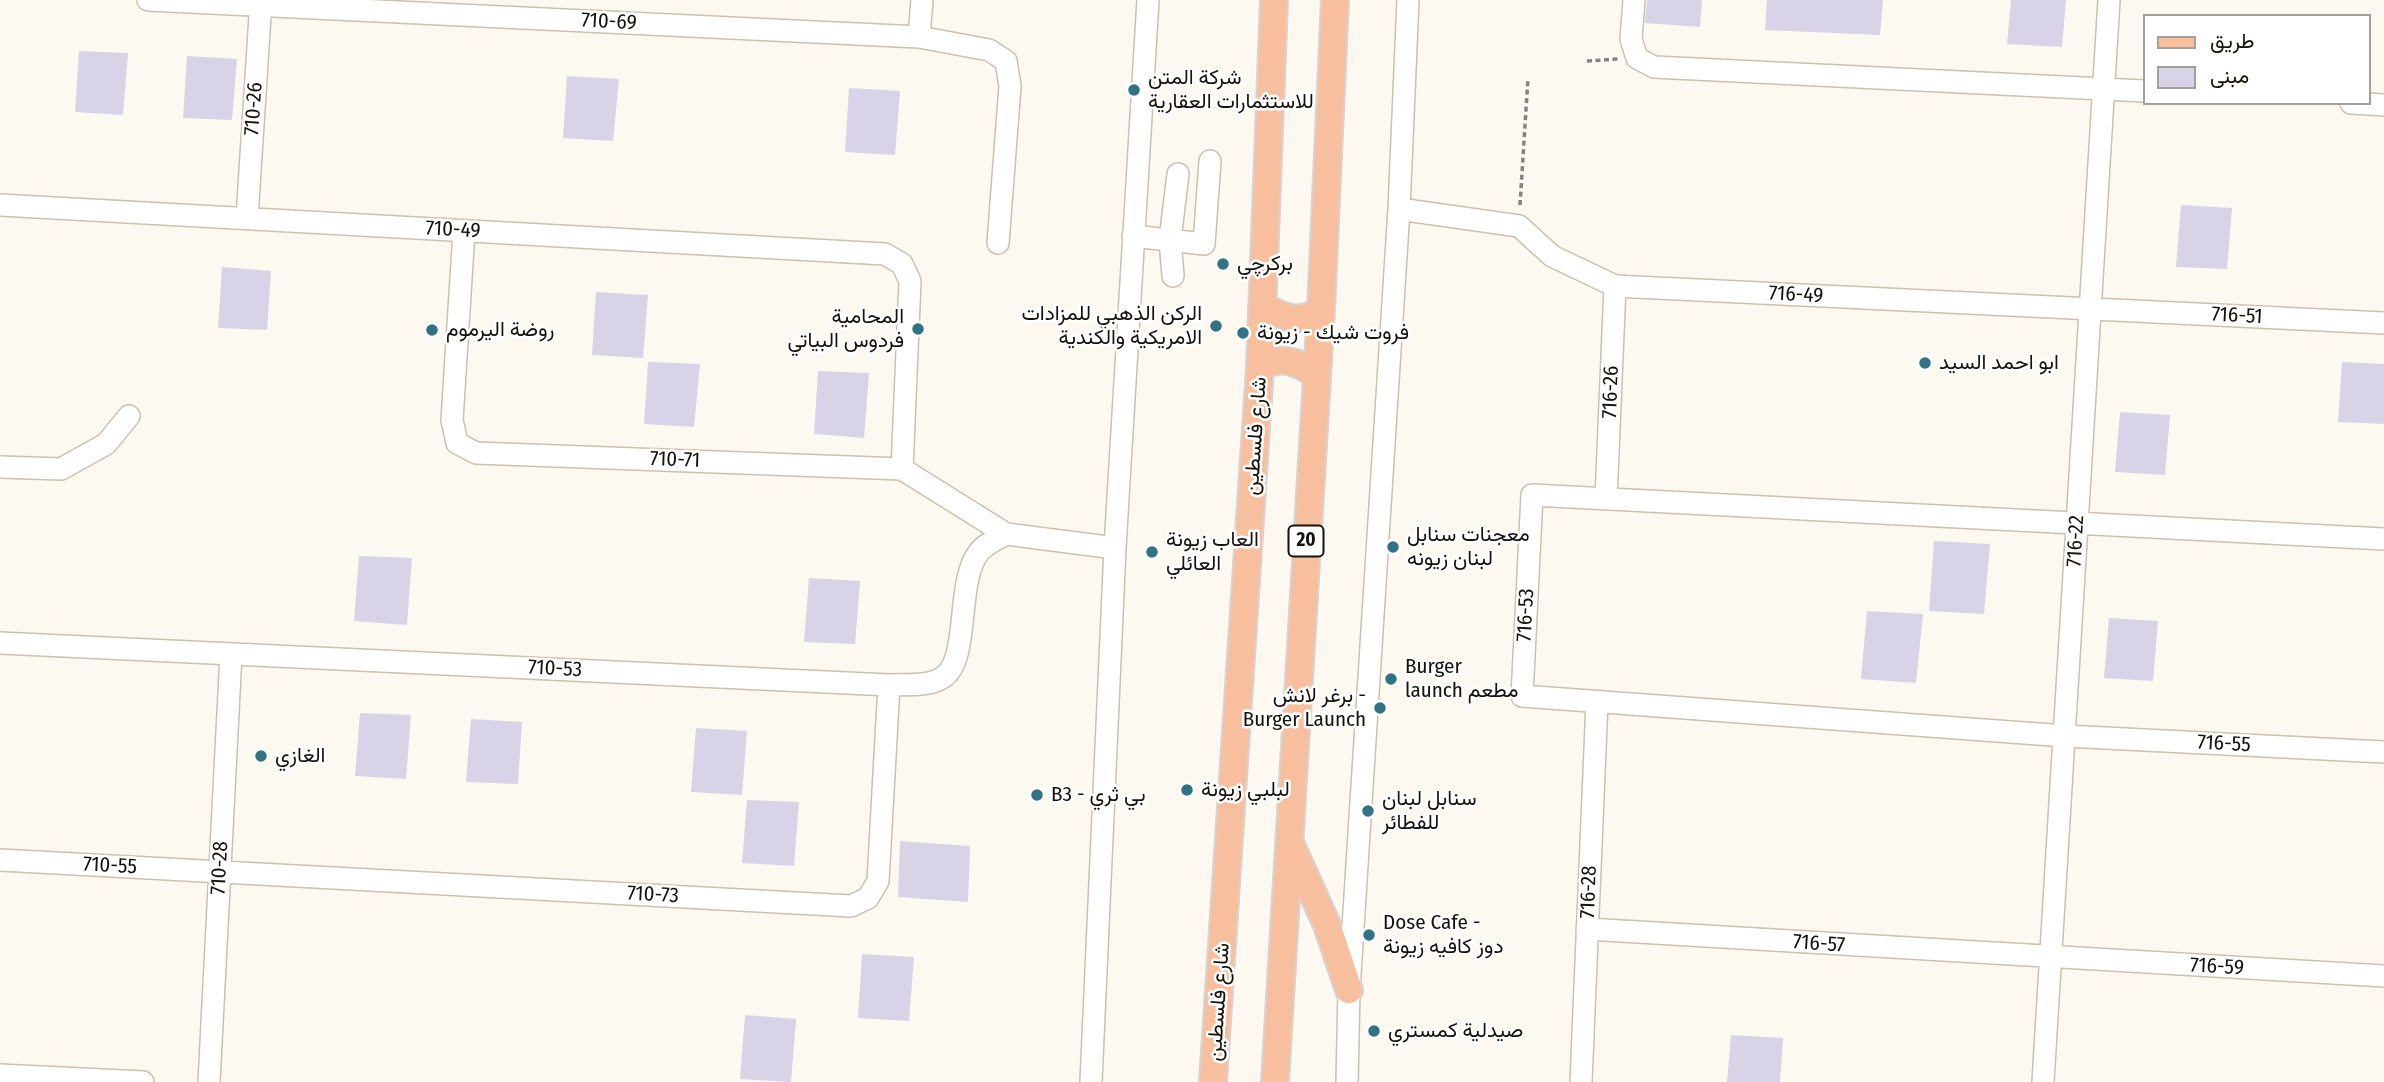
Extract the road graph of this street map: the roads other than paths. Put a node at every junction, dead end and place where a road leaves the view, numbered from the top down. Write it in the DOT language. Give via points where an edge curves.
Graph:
graph roads {
  1 [pos="148,0"];
  2 [pos="922,0"];
  3 [pos="1148,0"];
  4 [pos="1274,0"];
  5 [pos="1335,0"];
  6 [pos="1408,0"];
  7 [pos="1634,0"];
  8 [pos="2109,0"];
  9 [pos="261,3"];
  10 [pos="919,37"];
  11 [pos="2104,88"];
  12 [pos="2142,91"];
  13 [pos="1210,162"];
  14 [pos="1178,174"];
  15 [pos="0,205"];
  16 [pos="1399,209"];
  17 [pos="247,219"];
  18 [pos="464,231"];
  19 [pos="1133,236"];
  20 [pos="1170,240"];
  21 [pos="998,243"];
  22 [pos="1172,276"];
  23 [pos="1615,286"];
  24 [pos="1262,306"];
  25 [pos="2091,309"];
  26 [pos="1321,310"];
  27 [pos="2384,323"];
  28 [pos="1260,367"];
  29 [pos="1316,375"];
  30 [pos="129,416"];
  31 [pos="0,467"];
  32 [pos="902,469"];
  33 [pos="1606,499"];
  34 [pos="2077,523"];
  35 [pos="1006,534"];
  36 [pos="2384,539"];
  37 [pos="1115,548"];
  38 [pos="0,643"];
  39 [pos="231,654"];
  40 [pos="889,685"];
  41 [pos="1597,702"];
  42 [pos="2065,736"];
  43 [pos="2384,752"];
  44 [pos="1289,842"];
  45 [pos="0,860"];
  46 [pos="220,872"];
  47 [pos="1587,929"];
  48 [pos="2051,958"];
  49 [pos="2384,976"];
  50 [pos="1349,990"];
  51 [pos="0,1075"];
  52 [pos="143,1082"];
  53 [pos="209,1082"];
  54 [pos="1091,1082"];
  55 [pos="1213,1082"];
  56 [pos="1275,1082"];
  57 [pos="1346,1082"];
  58 [pos="1581,1082"];
  59 [pos="2043,1082"];
  1 -- 9 [label="street, 710-69"];
  2 -- 10 [label="street"];
  3 -- 19 [label="street"];
  4 -- 24 [label="main road, شارع فلسطين"];
  5 -- 26 [label="main road, 20"];
  6 -- 16 [label="street"];
  7 -- 11 [label="street" via="1631,39 1637,58 1654,67"];
  8 -- 11 [label="street, 716-22"];
  9 -- 10 [label="street, 710-69"];
  9 -- 17 [label="street, 710-26"];
  10 -- 21 [label="street, 710-69" via="989,50 1006,61 1010,86"];
  11 -- 12 [label="street"];
  11 -- 25 [label="street, 716-22"];
  13 -- 20 [label="street" via="1204,244"];
  14 -- 20 [label="street"];
  15 -- 17 [label="street, 710-49"];
  16 -- 23 [label="street, 716-49" via="1519,226 1552,256"];
  16 -- 50 [label="street"];
  17 -- 18 [label="street, 710-49"];
  18 -- 32 [label="street, 710-49" via="886,254 902,264 910,281"];
  18 -- 32 [label="street, 710-71" via="452,420 457,443 477,453"];
  19 -- 20 [label="street"];
  19 -- 37 [label="street"];
  20 -- 22 [label="street"];
  23 -- 25 [label="street, 716-49"];
  23 -- 33 [label="street, 716-26"];
  24 -- 26 [label="main road" via="1295,319 1309,318"];
  24 -- 28 [label="main road, شارع فلسطين"];
  25 -- 27 [label="street, 716-51"];
  25 -- 34 [label="street, 716-22"];
  26 -- 29 [label="main road, 20"];
  28 -- 29 [label="main road" via="1284,359"];
  28 -- 55 [label="main road, شارع فلسطين"];
  29 -- 44 [label="main road, 20"];
  30 -- 31 [label="street" via="106,444 61,469"];
  32 -- 35 [label="street"];
  33 -- 34 [label="street, 716-53"];
  33 -- 41 [label="street, 716-53" via="1532,495 1522,696"];
  34 -- 36 [label="street"];
  34 -- 42 [label="street, 716-22"];
  35 -- 37 [label="street"];
  35 -- 40 [label="street, 710-53" via="980,550 969,570 955,664 931,683"];
  37 -- 54 [label="street"];
  38 -- 39 [label="street, 710-53"];
  39 -- 40 [label="street, 710-53"];
  39 -- 46 [label="street, 710-28"];
  40 -- 46 [label="street, 710-73" via="878,881 868,898 851,906"];
  41 -- 42 [label="street, 716-53"];
  41 -- 47 [label="street, 716-28"];
  42 -- 43 [label="street, 716-55"];
  42 -- 48 [label="street, 716-22"];
  44 -- 50 [label="main road" via="1327,925"];
  44 -- 56 [label="main road, 20"];
  45 -- 46 [label="street, 710-55"];
  46 -- 53 [label="street, 710-28"];
  47 -- 48 [label="street, 716-57"];
  47 -- 58 [label="street, 716-28"];
  48 -- 49 [label="street, 716-59"];
  48 -- 59 [label="street, 716-22"];
  50 -- 57 [label="street"];
  51 -- 52 [label="street"];
}
